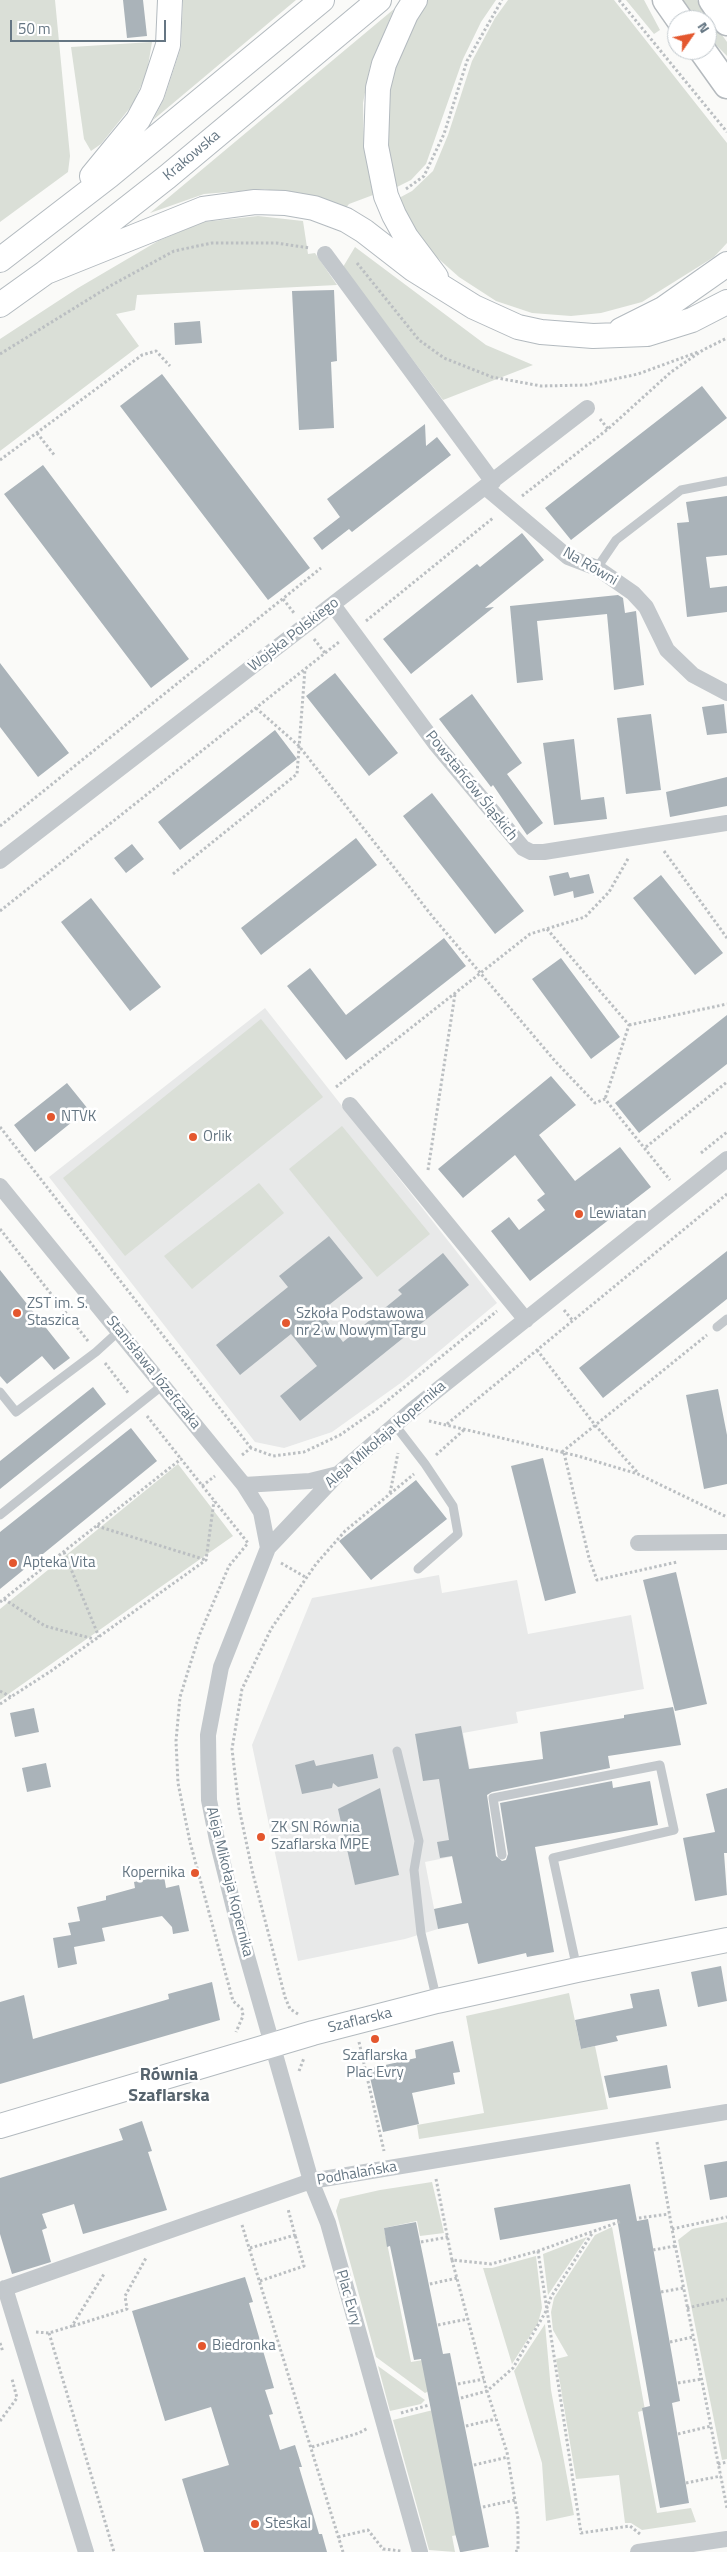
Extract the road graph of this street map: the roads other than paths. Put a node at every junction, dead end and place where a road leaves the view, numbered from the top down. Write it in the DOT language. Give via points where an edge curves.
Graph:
graph roads {
  1 [pos="170,0"];
  2 [pos="322,0"];
  3 [pos="379,0"];
  4 [pos="415,0"];
  5 [pos="712,0"];
  6 [pos="727,22"];
  7 [pos="709,60"];
  8 [pos="727,85"];
  9 [pos="60,216"];
  10 [pos="328,251"];
  11 [pos="0,260"];
  12 [pos="727,264"];
  13 [pos="46,272"];
  14 [pos="443,286"];
  15 [pos="727,302"];
  16 [pos="0,305"];
  17 [pos="611,335"];
  18 [pos="587,408"];
  19 [pos="727,481"];
  20 [pos="489,484"];
  21 [pos="598,568"];
  22 [pos="333,605"];
  23 [pos="727,693"];
  24 [pos="727,823"];
  25 [pos="0,861"];
  26 [pos="350,1106"];
  27 [pos="727,1159"];
  28 [pos="0,1186"];
  29 [pos="727,1319"];
  30 [pos="526,1320"];
  31 [pos="717,1327"];
  32 [pos="119,1331"];
  33 [pos="162,1385"];
  34 [pos="0,1392"];
  35 [pos="394,1426"];
  36 [pos="338,1474"];
  37 [pos="244,1485"];
  38 [pos="0,1515"];
  39 [pos="727,1542"];
  40 [pos="638,1543"];
  41 [pos="268,1548"];
  42 [pos="418,1569"];
  43 [pos="397,1751"];
  44 [pos="502,1855"];
  45 [pos="727,1940"];
  46 [pos="577,1970"];
  47 [pos="437,2001"];
  48 [pos="273,2045"];
  49 [pos="727,2112"];
  50 [pos="0,2126"];
  51 [pos="311,2181"];
  52 [pos="2,2289"];
  53 [pos="727,2539"];
  54 [pos="86,2552"];
  55 [pos="420,2552"];
  56 [pos="638,2552"];
  1 -- 9 [label="main road" via="168,45 152,94 138,120"];
  2 -- 9 [label="main road"];
  3 -- 13 [label="main road, Krakowska" via="167,177"];
  4 -- 14 [label="main road" via="393,39 378,88 376,146 386,196 406,237"];
  5 -- 6 [label="main road"];
  7 -- 8 [label="main road"];
  9 -- 11 [label="main road"];
  10 -- 20 [label="street, Na Równi"];
  12 -- 17 [label="main road" via="663,309"];
  13 -- 14 [label="main road" via="202,209 255,202 285,203 314,208 346,220 413,269"];
  13 -- 16 [label="main road, Krakowska"];
  14 -- 17 [label="main road" via="474,307 518,327 567,336"];
  15 -- 17 [label="main road" via="670,328 647,334"];
  18 -- 20 [label="street, Wojska Polskiego"];
  19 -- 21 [label="lane" via="681,490 616,540"];
  20 -- 21 [label="street, Na Równi" via="568,557"];
  20 -- 22 [label="street, Wojska Polskiego"];
  21 -- 23 [label="street, Na Równi" via="633,593 646,607 667,650 693,674"];
  22 -- 24 [label="street, Powstańców Śląskich" via="435,743 522,848 544,852"];
  22 -- 25 [label="street, Wojska Polskiego"];
  26 -- 30 [label="street"];
  27 -- 30 [label="street, Aleja Mikołaja Kopernika"];
  28 -- 32 [label="street, Stanisława Józefczaka"];
  29 -- 31 [label="lane"];
  30 -- 35 [label="street, Aleja Mikołaja Kopernika"];
  32 -- 33 [label="street, Stanisława Józefczaka"];
  32 -- 34 [label="lane" via="16,1412"];
  33 -- 37 [label="street, Stanisława Józefczaka"];
  33 -- 38 [label="lane"];
  35 -- 36 [label="street, Aleja Mikołaja Kopernika"];
  35 -- 42 [label="lane" via="453,1506 458,1534"];
  36 -- 37 [label="street" via="310,1481"];
  36 -- 41 [label="street, Aleja Mikołaja Kopernika"];
  37 -- 41 [label="street, Stanisława Józefczaka" via="261,1512"];
  39 -- 40 [label="street"];
  41 -- 48 [label="street, Aleja Mikołaja Kopernika" via="221,1667 208,1735 209,1800 216,1840"];
  43 -- 47 [label="lane" via="419,1841 414,1870 421,1933"];
  44 -- 46 [label="lane" via="493,1798 660,1765 674,1830 553,1858"];
  45 -- 46 [label="main road, Szaflarska"];
  46 -- 47 [label="main road, Szaflarska"];
  47 -- 48 [label="main road, Szaflarska"];
  48 -- 50 [label="main road, Szaflarska"];
  48 -- 51 [label="street, Plac Evry"];
  49 -- 51 [label="street, Podhalańska"];
  51 -- 52 [label="street, Podhalańska"];
  51 -- 55 [label="street, Plac Evry" via="328,2223"];
  52 -- 54 [label="street"];
  53 -- 56 [label="street"];
}
